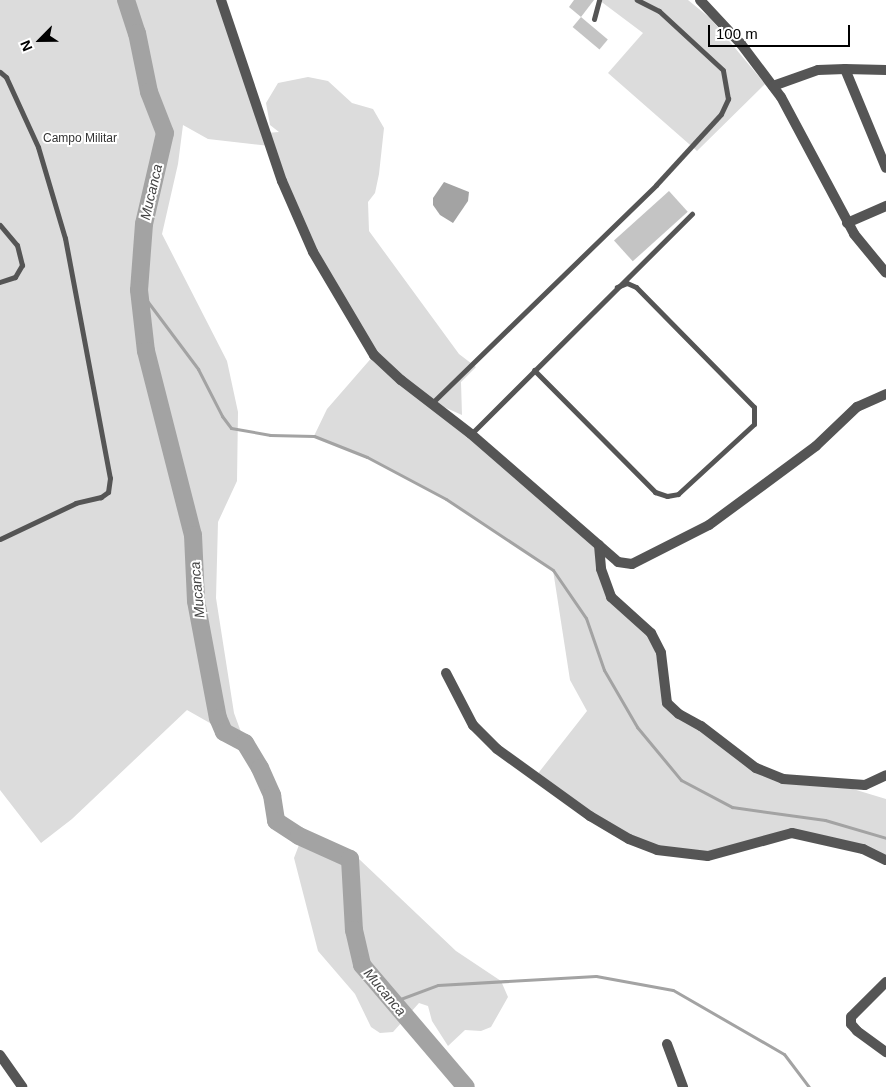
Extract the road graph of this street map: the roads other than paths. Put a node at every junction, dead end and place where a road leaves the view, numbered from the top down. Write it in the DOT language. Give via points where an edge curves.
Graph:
graph roads {
  1 [pos="221,0"];
  2 [pos="599,0"];
  3 [pos="637,0"];
  4 [pos="700,0"];
  5 [pos="594,19"];
  6 [pos="845,69"];
  7 [pos="886,70"];
  8 [pos="0,72"];
  9 [pos="773,86"];
  10 [pos="886,168"];
  11 [pos="886,206"];
  12 [pos="692,214"];
  13 [pos="847,223"];
  14 [pos="0,225"];
  15 [pos="886,273"];
  16 [pos="0,282"];
  17 [pos="617,287"];
  18 [pos="534,370"];
  19 [pos="886,394"];
  20 [pos="433,402"];
  21 [pos="471,434"];
  22 [pos="0,539"];
  23 [pos="600,545"];
  24 [pos="446,673"];
  25 [pos="886,774"];
  26 [pos="886,860"];
  27 [pos="886,982"];
  28 [pos="667,1044"];
  29 [pos="886,1052"];
  30 [pos="0,1055"];
  31 [pos="21,1087"];
  32 [pos="684,1087"];
  1 -- 20 [label="street" via="282,181 313,252 374,355 401,380"];
  2 -- 5 [label="lane"];
  3 -- 20 [label="lane" via="659,11 723,70 728,99 721,114 656,185"];
  4 -- 9 [label="street" via="741,44"];
  6 -- 7 [label="street"];
  6 -- 9 [label="street" via="818,70"];
  6 -- 10 [label="street"];
  8 -- 22 [label="lane" via="6,76 38,147 65,238 110,478 108,492 101,497 76,503"];
  9 -- 13 [label="street"];
  11 -- 13 [label="street"];
  12 -- 17 [label="lane"];
  13 -- 15 [label="street"];
  14 -- 16 [label="lane" via="3,224 17,245 22,265 16,277"];
  17 -- 18 [label="lane"];
  17 -- 18 [label="lane" via="627,283 636,287 754,407 754,424 678,494 666,496 655,492"];
  18 -- 21 [label="lane"];
  19 -- 23 [label="street" via="857,407 816,446 709,525 632,564 618,562"];
  20 -- 21 [label="street"];
  21 -- 23 [label="street"];
  23 -- 25 [label="street" via="601,569 611,597 651,633 661,654 667,703 679,714 702,726 756,768 782,779 865,785"];
  24 -- 26 [label="street" via="473,726 497,749 590,816 630,839 657,850 708,856 792,833 863,849"];
  27 -- 29 [label="street" via="851,1017 857,1031"];
  28 -- 32 [label="street"];
  30 -- 31 [label="street"];
}
